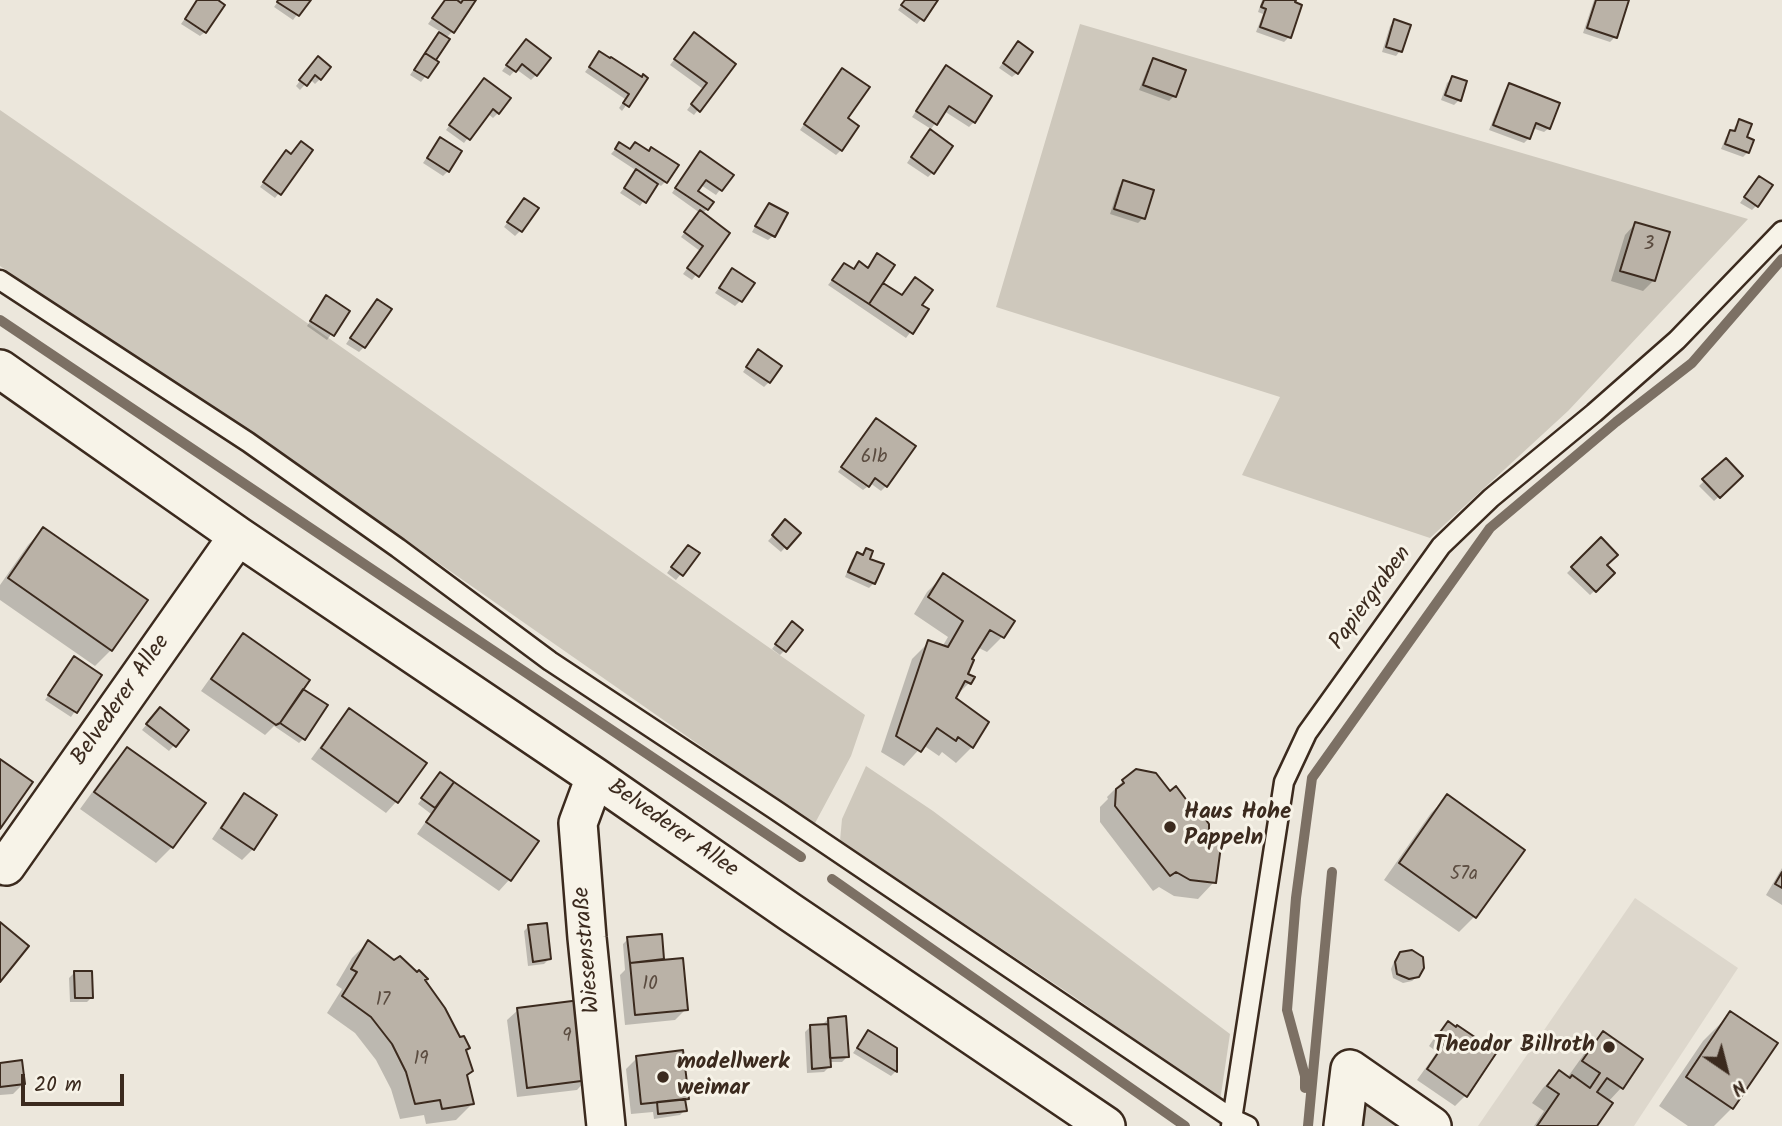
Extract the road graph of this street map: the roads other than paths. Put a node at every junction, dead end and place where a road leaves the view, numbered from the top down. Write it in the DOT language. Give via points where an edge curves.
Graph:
graph roads {
  1 [pos="1782,231"];
  2 [pos="0,280"];
  3 [pos="0,369"];
  4 [pos="238,536"];
  5 [pos="595,777"];
  6 [pos="3,864"];
  7 [pos="1237,1124"];
  8 [pos="606,1126"];
  9 [pos="1106,1126"];
  10 [pos="1343,1126"];
  11 [pos="1432,1126"];
  1 -- 7 [label="lane, Papiergraben" via="1677,340 1441,546 1307,733 1283,782"];
  2 -- 7 [label="lane" via="248,442 550,661"];
  3 -- 4 [label="street, Belvederer Allee"];
  4 -- 5 [label="street, Belvederer Allee"];
  4 -- 6 [label="street, Belvederer Allee"];
  5 -- 8 [label="street, Wiesenstraße" via="578,823"];
  5 -- 9 [label="street, Belvederer Allee"];
  10 -- 11 [label="street" via="1350,1069"];
}
